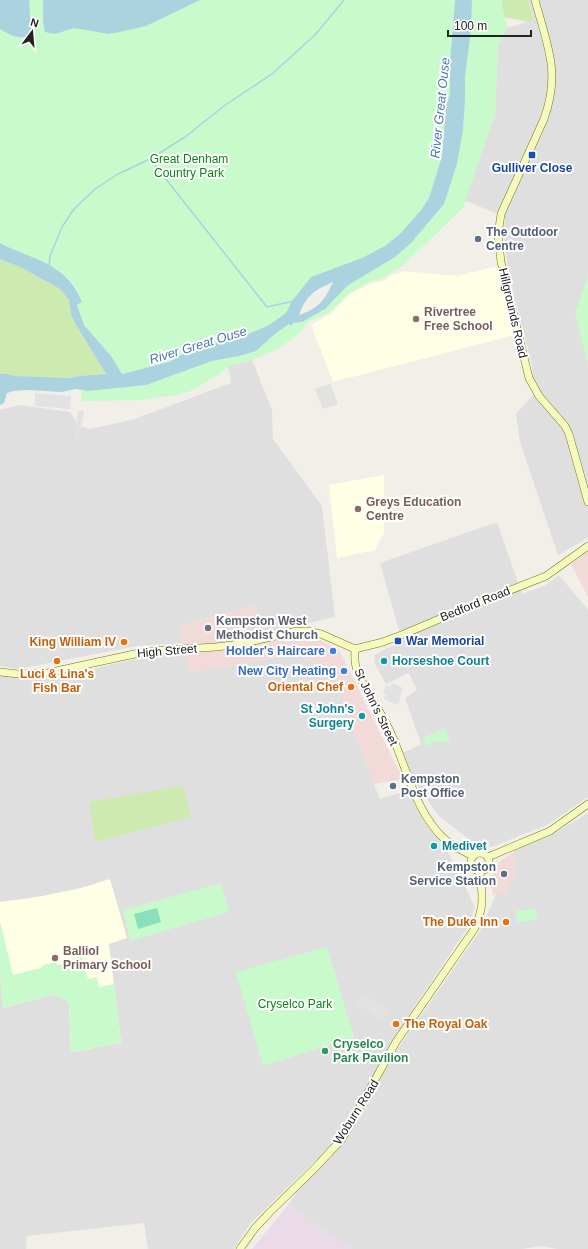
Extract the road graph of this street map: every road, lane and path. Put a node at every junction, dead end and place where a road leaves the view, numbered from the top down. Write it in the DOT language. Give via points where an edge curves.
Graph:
graph roads {
  1 [pos="535,0"];
  2 [pos="588,502"];
  3 [pos="588,546"];
  4 [pos="355,649"];
  5 [pos="0,672"];
  6 [pos="588,804"];
  7 [pos="473,856"];
  8 [pos="488,857"];
  9 [pos="480,872"];
  10 [pos="240,1249"];
  1 -- 2 [label="main road, Hillgrounds Road" via="549,50 552,87 544,120 501,214 498,248 529,378 569,434"];
  3 -- 4 [label="main road, Bedford Road" via="546,576 390,639"];
  4 -- 5 [label="main road, High Street" via="321,634 296,630 240,644 139,653 47,673"];
  4 -- 7 [label="main road, St John's Street" via="356,668 389,730 423,811 442,837"];
  6 -- 8 [label="main road" via="550,832"];
  7 -- 8 [label="main road" via="481,853"];
  7 -- 9 [label="main road" via="472,867"];
  8 -- 9 [label="main road" via="489,866"];
  9 -- 10 [label="main road, Woburn Road" via="483,902 475,928 396,1042 342,1139 255,1228"];
}
